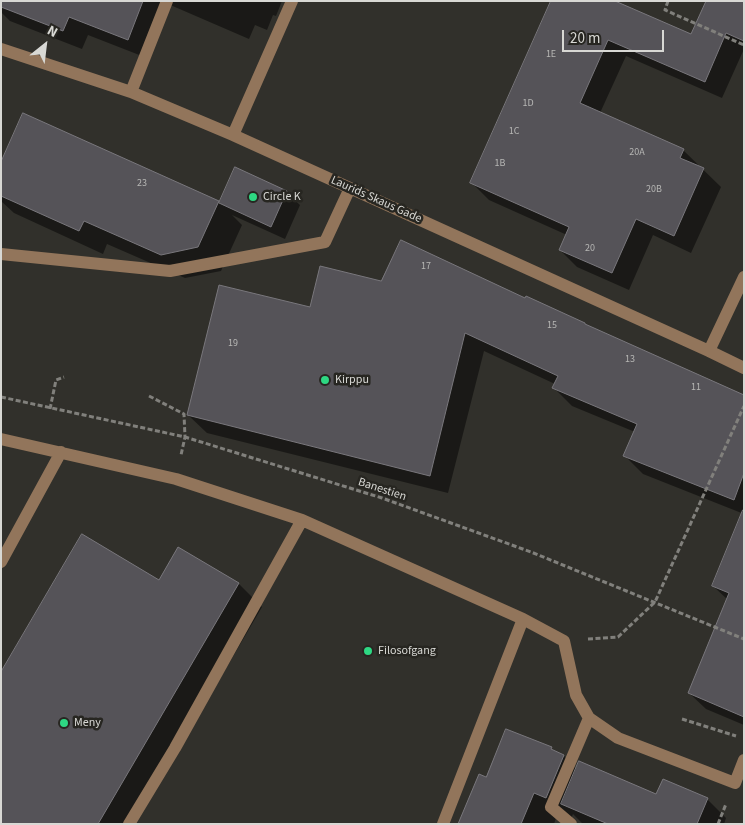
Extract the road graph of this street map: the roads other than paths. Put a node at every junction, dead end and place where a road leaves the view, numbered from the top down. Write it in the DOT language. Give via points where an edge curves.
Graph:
graph roads {
  1 [pos="167,1"];
  2 [pos="292,1"];
  3 [pos="1,49"];
  4 [pos="131,92"];
  5 [pos="233,135"];
  6 [pos="350,188"];
  7 [pos="1,254"];
  8 [pos="744,277"];
  9 [pos="709,351"];
  10 [pos="744,368"];
  11 [pos="1,439"];
  12 [pos="61,452"];
  13 [pos="302,520"];
  14 [pos="1,562"];
  15 [pos="524,619"];
  16 [pos="589,718"];
  17 [pos="744,760"];
  18 [pos="129,824"];
  19 [pos="443,824"];
  20 [pos="571,824"];
  1 -- 4 [label="street"];
  2 -- 5 [label="street"];
  3 -- 4 [label="street, Laurids Skaus Gade"];
  4 -- 5 [label="street, Laurids Skaus Gade"];
  5 -- 6 [label="street, Laurids Skaus Gade"];
  6 -- 7 [label="street" via="325,242 315,244 170,271"];
  6 -- 9 [label="street, Laurids Skaus Gade"];
  8 -- 9 [label="street"];
  9 -- 10 [label="street, Laurids Skaus Gade"];
  11 -- 12 [label="street"];
  12 -- 13 [label="street" via="176,479"];
  12 -- 14 [label="street"];
  13 -- 15 [label="street"];
  13 -- 18 [label="street"];
  15 -- 16 [label="street" via="564,641 576,695"];
  15 -- 19 [label="street"];
  16 -- 17 [label="street" via="618,738 735,783"];
  16 -- 20 [label="street" via="551,807"];
}
